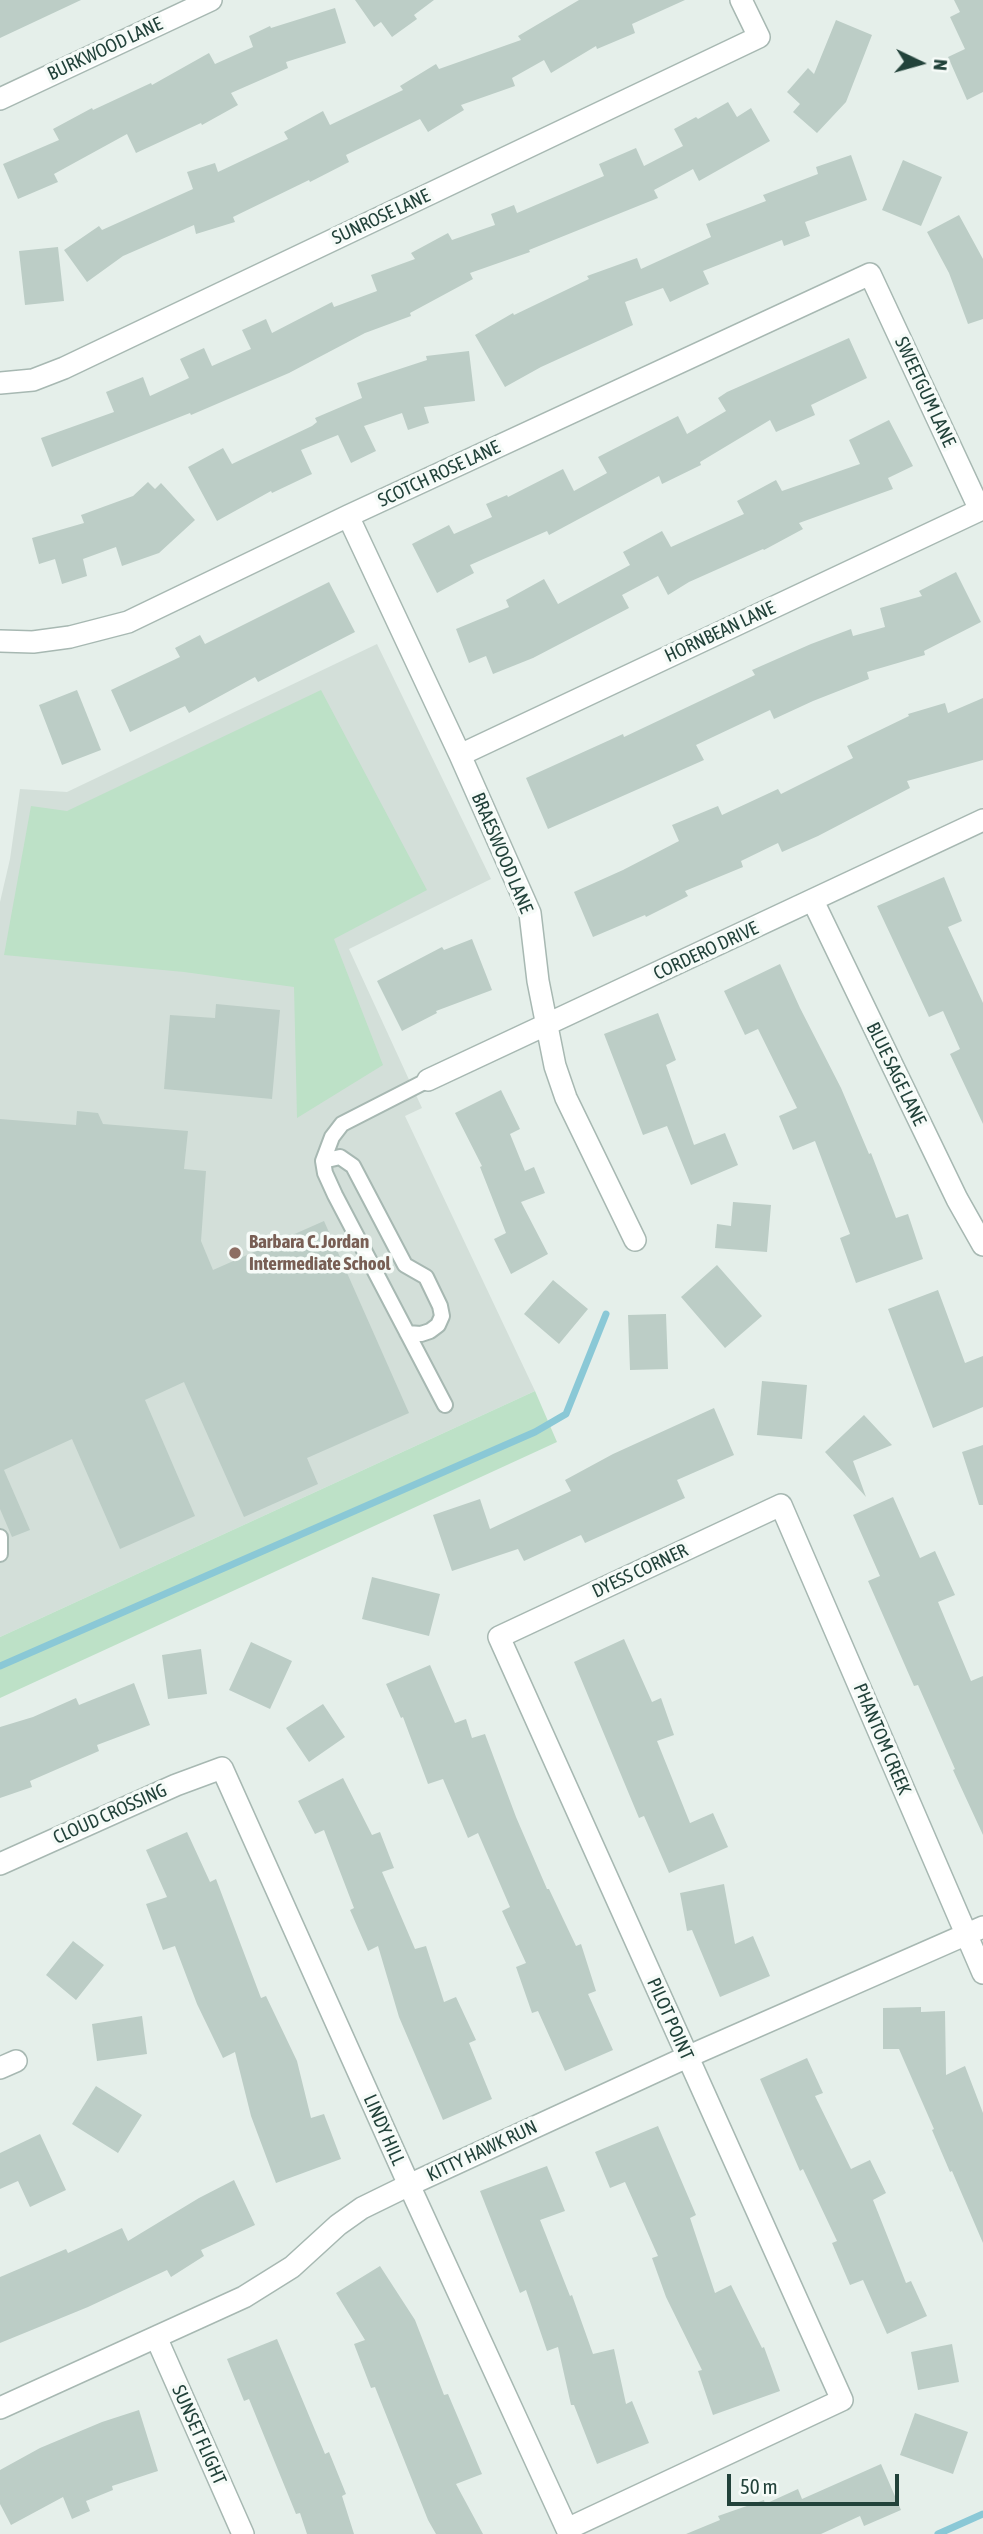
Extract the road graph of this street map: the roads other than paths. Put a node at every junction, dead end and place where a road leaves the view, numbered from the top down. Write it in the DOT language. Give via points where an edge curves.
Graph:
graph roads {
  1 [pos="211,0"];
  2 [pos="741,0"];
  3 [pos="0,99"];
  4 [pos="870,274"];
  5 [pos="0,383"];
  6 [pos="980,510"];
  7 [pos="348,516"];
  8 [pos="0,641"];
  9 [pos="460,755"];
  10 [pos="983,820"];
  11 [pos="813,901"];
  12 [pos="547,1026"];
  13 [pos="428,1080"];
  14 [pos="323,1161"];
  15 [pos="635,1240"];
  16 [pos="983,1245"];
  17 [pos="407,1333"];
  18 [pos="445,1405"];
  19 [pos="781,1505"];
  20 [pos="0,1537"];
  21 [pos="0,1553"];
  22 [pos="499,1637"];
  23 [pos="222,1768"];
  24 [pos="0,1864"];
  25 [pos="974,1930"];
  26 [pos="983,1973"];
  27 [pos="687,2057"];
  28 [pos="409,2185"];
  29 [pos="156,2337"];
  30 [pos="0,2407"];
  31 [pos="566,2529"];
  32 [pos="243,2534"];
  1 -- 3 [label="street, BURKWOOD LANE"];
  2 -- 5 [label="street, SUNROSE LANE" via="758,37 64,368 33,380"];
  4 -- 6 [label="street, SWEETGUM LANE"];
  4 -- 7 [label="street, SCOTCH ROSE LANE"];
  6 -- 9 [label="street, HORNBEAN LANE"];
  7 -- 8 [label="street, SCOTCH ROSE LANE" via="128,622 70,638"];
  7 -- 9 [label="street, BRAESWOOD LANE"];
  9 -- 12 [label="street, BRAESWOOD LANE" via="530,913"];
  10 -- 11 [label="street, CORDERO DRIVE"];
  11 -- 12 [label="street, CORDERO DRIVE"];
  11 -- 16 [label="street, BLUE SAGE LANE"];
  12 -- 13 [label="street, CORDERO DRIVE"];
  12 -- 15 [label="street, BRAESWOOD LANE" via="566,1098"];
  13 -- 14 [label="lane" via="342,1124"];
  14 -- 17 [label="lane" via="335,1195"];
  14 -- 17 [label="lane" via="340,1157 353,1166 405,1265 426,1277 442,1316 430,1331"];
  17 -- 18 [label="lane"];
  19 -- 22 [label="street, DYESS CORNER"];
  19 -- 25 [label="street, PHANTOM CREEK"];
  20 -- 21 [label="lane"];
  22 -- 27 [label="street, PILOT POINT"];
  23 -- 24 [label="street, CLOUD CROSSING"];
  23 -- 28 [label="street, LINDY HILL"];
  25 -- 26 [label="street, PHANTOM CREEK"];
  25 -- 27 [label="street, KITTY HAWK RUN"];
  27 -- 28 [label="street, KITTY HAWK RUN"];
  27 -- 31 [label="street, PILOT POINT" via="842,2400"];
  28 -- 29 [label="street, KITTY HAWK RUN" via="362,2208 292,2267 244,2297"];
  28 -- 31 [label="street, LINDY HILL"];
  29 -- 30 [label="street, KITTY HAWK RUN"];
  29 -- 32 [label="street, SUNSET FLIGHT"];
}
